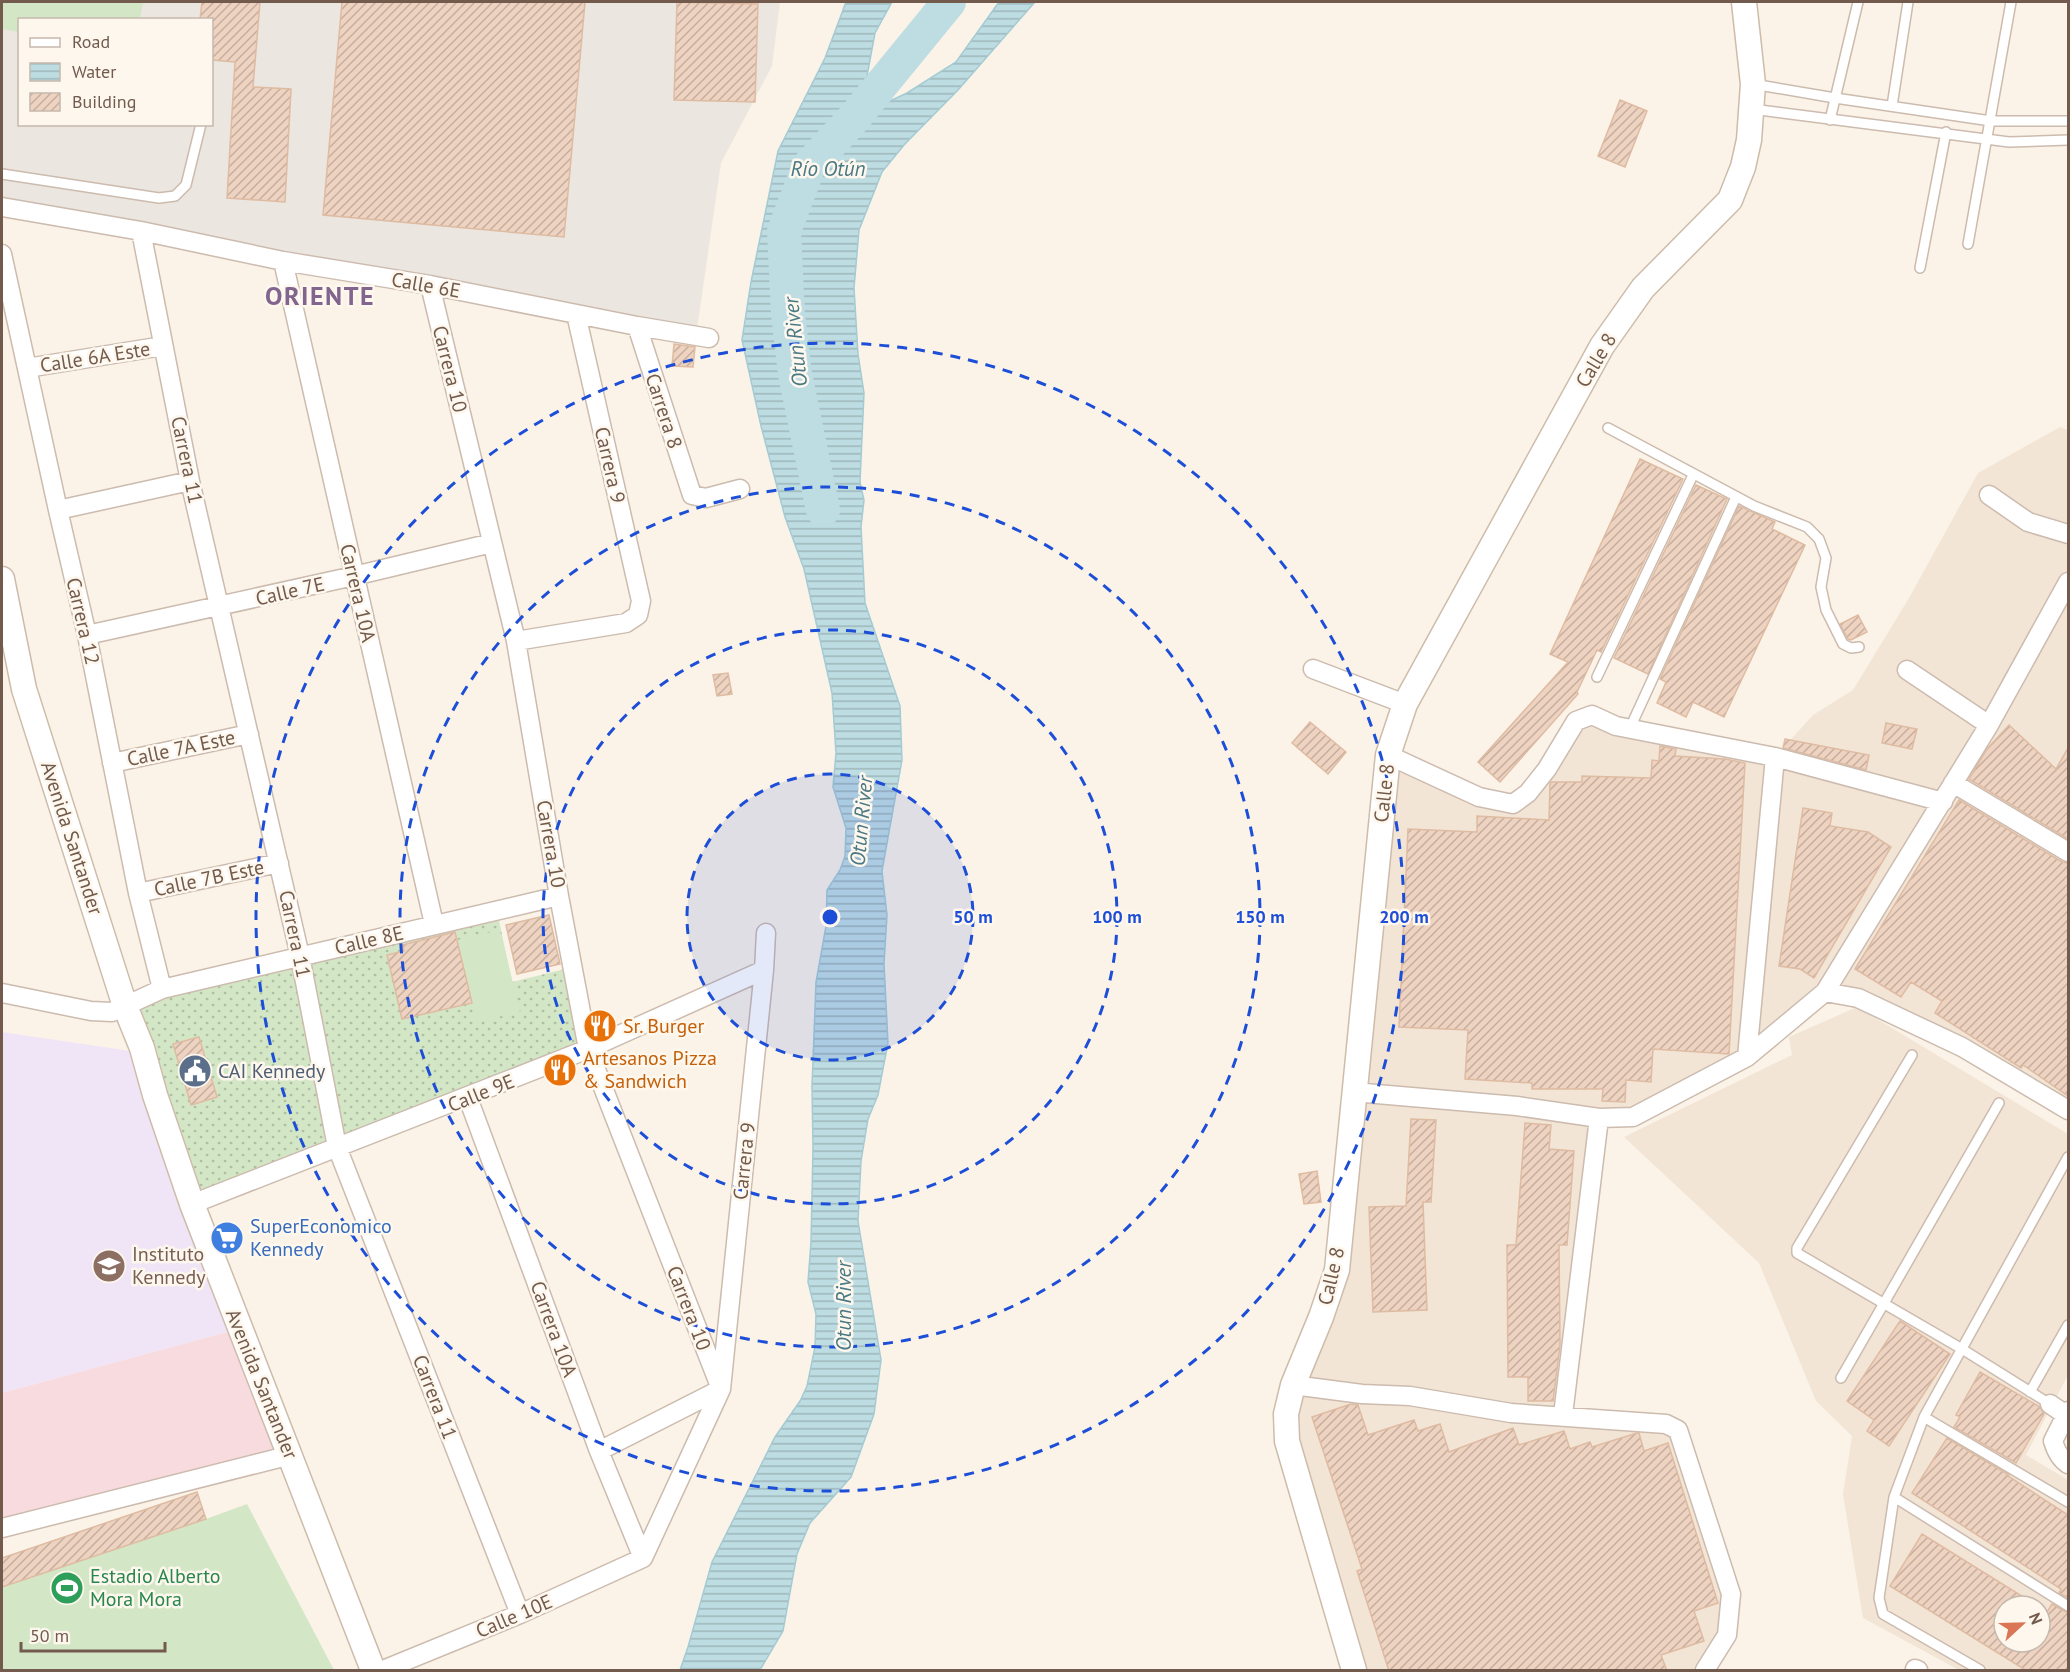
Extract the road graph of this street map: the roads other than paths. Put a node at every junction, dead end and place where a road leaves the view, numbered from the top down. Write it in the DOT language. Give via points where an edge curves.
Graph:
graph roads {
  1 [pos="1744,2"];
  2 [pos="1858,2"];
  3 [pos="1908,2"];
  4 [pos="2011,2"];
  5 [pos="1753,84"];
  6 [pos="1835,98"];
  7 [pos="1892,106"];
  8 [pos="1751,109"];
  9 [pos="1830,120"];
  10 [pos="1991,121"];
  11 [pos="2068,121"];
  12 [pos="201,126"];
  13 [pos="1946,132"];
  14 [pos="1987,139"];
  15 [pos="2068,140"];
  16 [pos="2,174"];
  17 [pos="2,207"];
  18 [pos="141,231"];
  19 [pos="1968,244"];
  20 [pos="2,254"];
  21 [pos="283,261"];
  22 [pos="1920,268"];
  23 [pos="430,285"];
  24 [pos="576,314"];
  25 [pos="637,326"];
  26 [pos="709,338"];
  27 [pos="163,346"];
  28 [pos="27,368"];
  29 [pos="1608,428"];
  30 [pos="1693,475"];
  31 [pos="190,481"];
  32 [pos="740,489"];
  33 [pos="1989,495"];
  34 [pos="1736,497"];
  35 [pos="57,510"];
  36 [pos="2068,534"];
  37 [pos="492,543"];
  38 [pos="354,576"];
  39 [pos="2,579"];
  40 [pos="2068,582"];
  41 [pos="220,606"];
  42 [pos="87,635"];
  43 [pos="516,641"];
  44 [pos="1859,647"];
  45 [pos="2,659"];
  46 [pos="1313,669"];
  47 [pos="1907,670"];
  48 [pos="1597,677"];
  49 [pos="1406,704"];
  50 [pos="1989,725"];
  51 [pos="1630,729"];
  52 [pos="249,734"];
  53 [pos="1388,755"];
  54 [pos="1775,757"];
  55 [pos="112,763"];
  56 [pos="1953,783"];
  57 [pos="1943,802"];
  58 [pos="2068,852"];
  59 [pos="279,863"];
  60 [pos="138,893"];
  61 [pos="559,896"];
  62 [pos="434,924"];
  63 [pos="766,933"];
  64 [pos="300,956"];
  65 [pos="764,970"];
  66 [pos="162,989"];
  67 [pos="1825,992"];
  68 [pos="2,993"];
  69 [pos="119,1009"];
  70 [pos="588,1050"];
  71 [pos="1912,1055"];
  72 [pos="1747,1057"];
  73 [pos="1353,1092"];
  74 [pos="468,1098"];
  75 [pos="1999,1104"];
  76 [pos="2068,1110"];
  77 [pos="1599,1118"];
  78 [pos="338,1148"];
  79 [pos="2068,1157"];
  80 [pos="192,1204"];
  81 [pos="1884,1304"];
  82 [pos="2068,1325"];
  83 [pos="1962,1349"];
  84 [pos="1841,1378"];
  85 [pos="1293,1385"];
  86 [pos="721,1389"];
  87 [pos="2030,1392"];
  88 [pos="2050,1404"];
  89 [pos="2067,1413"];
  90 [pos="1563,1415"];
  91 [pos="1924,1417"];
  92 [pos="599,1450"];
  93 [pos="291,1455"];
  94 [pos="2068,1464"];
  95 [pos="1894,1497"];
  96 [pos="2068,1502"];
  97 [pos="2,1528"];
  98 [pos="643,1558"];
  99 [pos="2068,1606"];
  100 [pos="520,1614"];
  101 [pos="373,1671"];
  102 [pos="383,1671"];
  103 [pos="1354,1671"];
  104 [pos="1704,1671"];
  105 [pos="1980,1671"];
  1 -- 5 [label="street, Calle 8"];
  2 -- 6 [label="lane"];
  3 -- 7 [label="lane"];
  4 -- 10 [label="lane"];
  5 -- 6 [label="lane"];
  5 -- 8 [label="street, Calle 8"];
  6 -- 7 [label="lane"];
  6 -- 9 [label="lane"];
  7 -- 10 [label="lane"];
  8 -- 9 [label="lane"];
  8 -- 49 [label="street, Calle 8" via="1745,158 1730,200 1642,288 1602,346"];
  9 -- 13 [label="lane"];
  10 -- 11 [label="lane"];
  10 -- 14 [label="lane"];
  12 -- 16 [label="lane" via="186,185 175,196 159,198"];
  13 -- 14 [label="lane"];
  13 -- 22 [label="lane"];
  14 -- 15 [label="lane"];
  14 -- 19 [label="lane"];
  17 -- 18 [label="street, Calle 6E"];
  18 -- 21 [label="street, Calle 6E"];
  18 -- 27 [label="street, Carrera 11"];
  20 -- 28 [label="street, Carrera 12"];
  21 -- 23 [label="street, Calle 6E"];
  21 -- 38 [label="street, Carrera 10A"];
  23 -- 24 [label="street, Calle 6E"];
  23 -- 37 [label="street, Carrera 10"];
  24 -- 25 [label="street, Calle 6E"];
  24 -- 43 [label="street, Carrera 9" via="641,601 638,615 626,623"];
  25 -- 26 [label="street, Calle 6E"];
  25 -- 32 [label="street, Carrera 8" via="692,495 706,498"];
  27 -- 28 [label="street, Calle 6A Este"];
  27 -- 31 [label="street, Carrera 11"];
  28 -- 35 [label="street, Carrera 12"];
  29 -- 30 [label="lane"];
  30 -- 34 [label="lane"];
  30 -- 48 [label="lane"];
  31 -- 35 [label="street"];
  31 -- 41 [label="street, Carrera 11"];
  33 -- 36 [label="street" via="2028,522"];
  34 -- 44 [label="lane" via="1807,527 1819,539 1826,558 1821,587 1826,610 1843,644"];
  34 -- 51 [label="lane"];
  35 -- 42 [label="street, Carrera 12"];
  37 -- 38 [label="street, Calle 7E"];
  37 -- 43 [label="street, Carrera 10"];
  38 -- 41 [label="street, Calle 7E"];
  38 -- 62 [label="street, Carrera 10A"];
  39 -- 69 [label="street, Avenida Santander" via="24,689"];
  40 -- 50 [label="street"];
  41 -- 42 [label="street, Calle 7E"];
  41 -- 52 [label="street, Carrera 11"];
  42 -- 55 [label="street, Carrera 12"];
  43 -- 61 [label="street, Carrera 10"];
  45 -- 69 [label="street, Avenida Santander" via="10,693"];
  46 -- 49 [label="street"];
  47 -- 50 [label="street"];
  49 -- 53 [label="street, Calle 8"];
  50 -- 56 [label="street"];
  51 -- 53 [label="street" via="1592,715 1576,721 1547,769 1528,793 1513,804 1479,797"];
  51 -- 54 [label="street"];
  52 -- 55 [label="street, Calle 7A Este"];
  52 -- 59 [label="street, Carrera 11"];
  53 -- 73 [label="street, Calle 8"];
  54 -- 57 [label="street"];
  54 -- 72 [label="street"];
  55 -- 60 [label="street, Carrera 12"];
  56 -- 57 [label="street"];
  56 -- 58 [label="street"];
  57 -- 67 [label="street"];
  59 -- 60 [label="street, Calle 7B Este"];
  59 -- 64 [label="street, Carrera 11"];
  60 -- 66 [label="street, Carrera 12"];
  61 -- 62 [label="street, Calle 8E"];
  61 -- 70 [label="street, Carrera 10"];
  62 -- 64 [label="street, Calle 8E"];
  63 -- 65 [label="street, Carrera 9"];
  64 -- 66 [label="street, Calle 8E"];
  64 -- 78 [label="street, Carrera 11"];
  65 -- 70 [label="street, Calle 9E"];
  65 -- 86 [label="street, Carrera 9"];
  66 -- 69 [label="street, Calle 8E"];
  67 -- 72 [label="street"];
  67 -- 76 [label="street" via="1858,998 1952,1042"];
  68 -- 69 [label="street" via="91,1011"];
  69 -- 80 [label="street, Avenida Santander" via="130,1051 155,1095"];
  70 -- 74 [label="street, Calle 9E"];
  70 -- 86 [label="street, Carrera 10"];
  71 -- 81 [label="lane" via="1797,1248 1800,1256"];
  72 -- 77 [label="street" via="1633,1117"];
  73 -- 77 [label="street" via="1517,1106"];
  73 -- 85 [label="street, Calle 8" via="1337,1270"];
  74 -- 78 [label="street, Calle 9E"];
  74 -- 92 [label="street, Carrera 10A"];
  75 -- 81 [label="lane"];
  77 -- 90 [label="street"];
  78 -- 80 [label="street, Calle 9E"];
  78 -- 100 [label="street, Carrera 11"];
  79 -- 83 [label="lane"];
  80 -- 93 [label="street, Avenida Santander"];
  81 -- 83 [label="lane"];
  81 -- 84 [label="lane"];
  82 -- 87 [label="lane"];
  83 -- 87 [label="lane"];
  83 -- 91 [label="lane"];
  85 -- 90 [label="street" via="1410,1396 1511,1413"];
  85 -- 103 [label="street, Calle 8" via="1286,1414 1287,1441"];
  86 -- 92 [label="street"];
  86 -- 98 [label="street, Carrera 9"];
  87 -- 88 [label="lane"];
  88 -- 89 [label="street"];
  89 -- 94 [label="street" via="2053,1442"];
  90 -- 104 [label="street" via="1666,1424 1678,1430 1731,1594 1726,1635"];
  91 -- 95 [label="lane"];
  91 -- 96 [label="lane"];
  92 -- 98 [label="street, Carrera 10A"];
  93 -- 97 [label="street"];
  93 -- 101 [label="street, Avenida Santander"];
  95 -- 99 [label="lane"];
  95 -- 105 [label="lane" via="1879,1598 1883,1614"];
  98 -- 100 [label="street, Calle 10E"];
  100 -- 102 [label="street, Calle 10E"];
}
